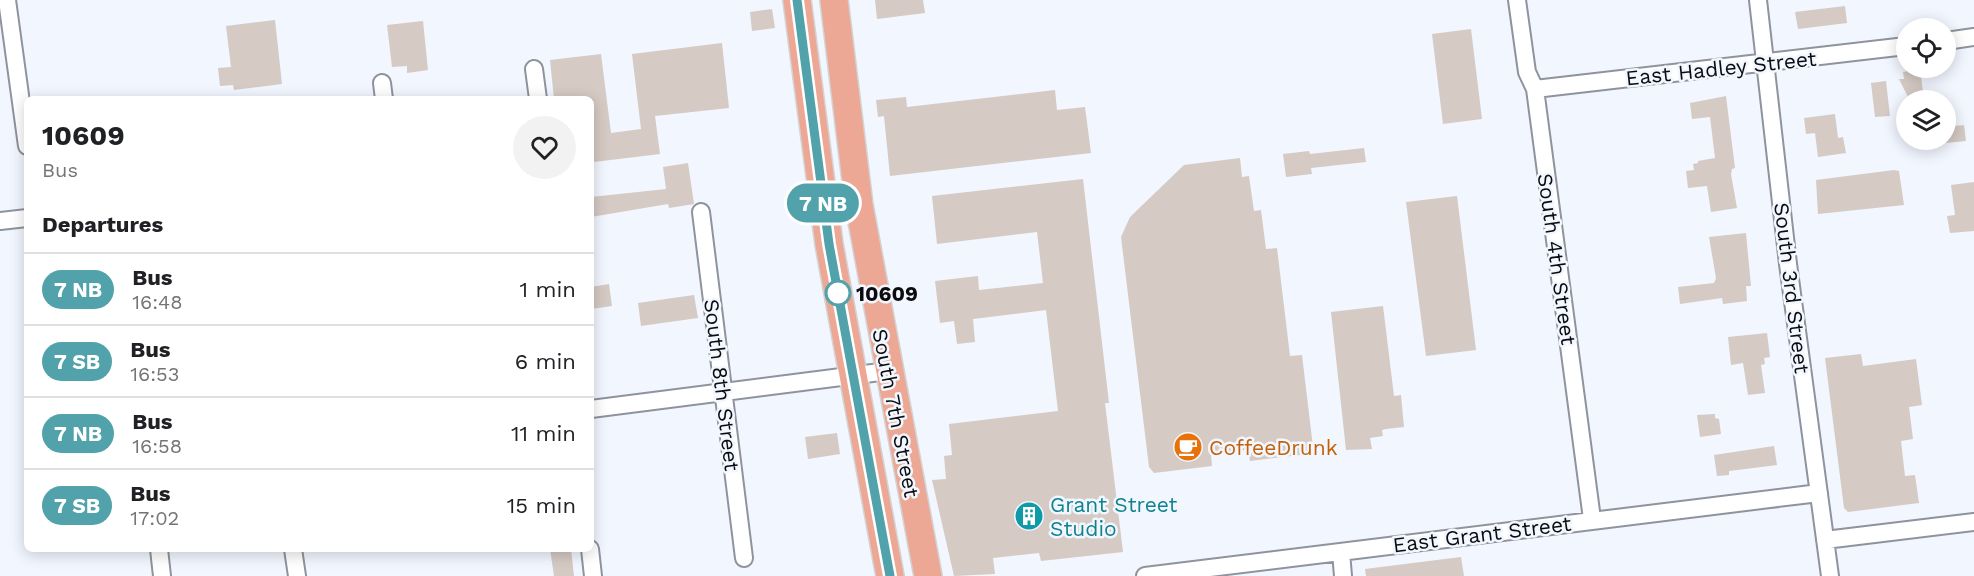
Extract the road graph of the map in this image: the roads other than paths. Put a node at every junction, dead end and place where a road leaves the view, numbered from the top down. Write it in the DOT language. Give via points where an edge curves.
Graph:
graph roads {
  1 [pos="7,0"];
  2 [pos="797,0"];
  3 [pos="834,0"];
  4 [pos="1517,0"];
  5 [pos="1758,0"];
  6 [pos="1974,37"];
  7 [pos="1956,40"];
  8 [pos="1896,47"];
  9 [pos="1764,64"];
  10 [pos="534,69"];
  11 [pos="1535,89"];
  12 [pos="845,92"];
  13 [pos="538,96"];
  14 [pos="808,96"];
  15 [pos="24,124"];
  16 [pos="701,212"];
  17 [pos="24,218"];
  18 [pos="0,221"];
  19 [pos="888,371"];
  20 [pos="852,376"];
  21 [pos="723,392"];
  22 [pos="594,409"];
  23 [pos="1819,493"];
  24 [pos="1592,519"];
  25 [pos="1974,522"];
  26 [pos="1825,540"];
  27 [pos="159,552"];
  28 [pos="294,552"];
  29 [pos="590,552"];
  30 [pos="1341,552"];
  31 [pos="744,558"];
  32 [pos="162,576"];
  33 [pos="297,576"];
  34 [pos="593,576"];
  35 [pos="890,576"];
  36 [pos="928,576"];
  37 [pos="1145,576"];
  38 [pos="1343,576"];
  39 [pos="1830,576"];
  1 -- 15 [label="street"];
  2 -- 14 [label="main road, South 7th Street"];
  3 -- 12 [label="main road, South 7th Street"];
  4 -- 11 [label="street, South 4th Street" via="1527,72"];
  5 -- 9 [label="street, South 3rd Street"];
  6 -- 7 [label="street"];
  8 -- 9 [label="street, East Hadley Street"];
  9 -- 11 [label="street, East Hadley Street"];
  9 -- 23 [label="street, South 3rd Street"];
  10 -- 13 [label="street"];
  11 -- 24 [label="street, South 4th Street"];
  12 -- 14 [label="main road"];
  12 -- 19 [label="main road, South 7th Street" via="859,205"];
  14 -- 20 [label="main road, South 7th Street"];
  16 -- 21 [label="street, South 8th Street"];
  17 -- 18 [label="street"];
  19 -- 20 [label="street"];
  19 -- 36 [label="main road, South 7th Street"];
  20 -- 21 [label="street"];
  20 -- 35 [label="main road, South 7th Street"];
  21 -- 22 [label="street"];
  21 -- 31 [label="street, South 8th Street"];
  23 -- 24 [label="street, East Grant Street"];
  23 -- 26 [label="street, South 3rd Street"];
  24 -- 30 [label="street, East Grant Street"];
  25 -- 26 [label="street"];
  26 -- 39 [label="street, South 3rd Street"];
  27 -- 32 [label="street"];
  28 -- 33 [label="street"];
  29 -- 34 [label="street"];
  30 -- 37 [label="street, East Grant Street"];
  30 -- 38 [label="street"];
}
